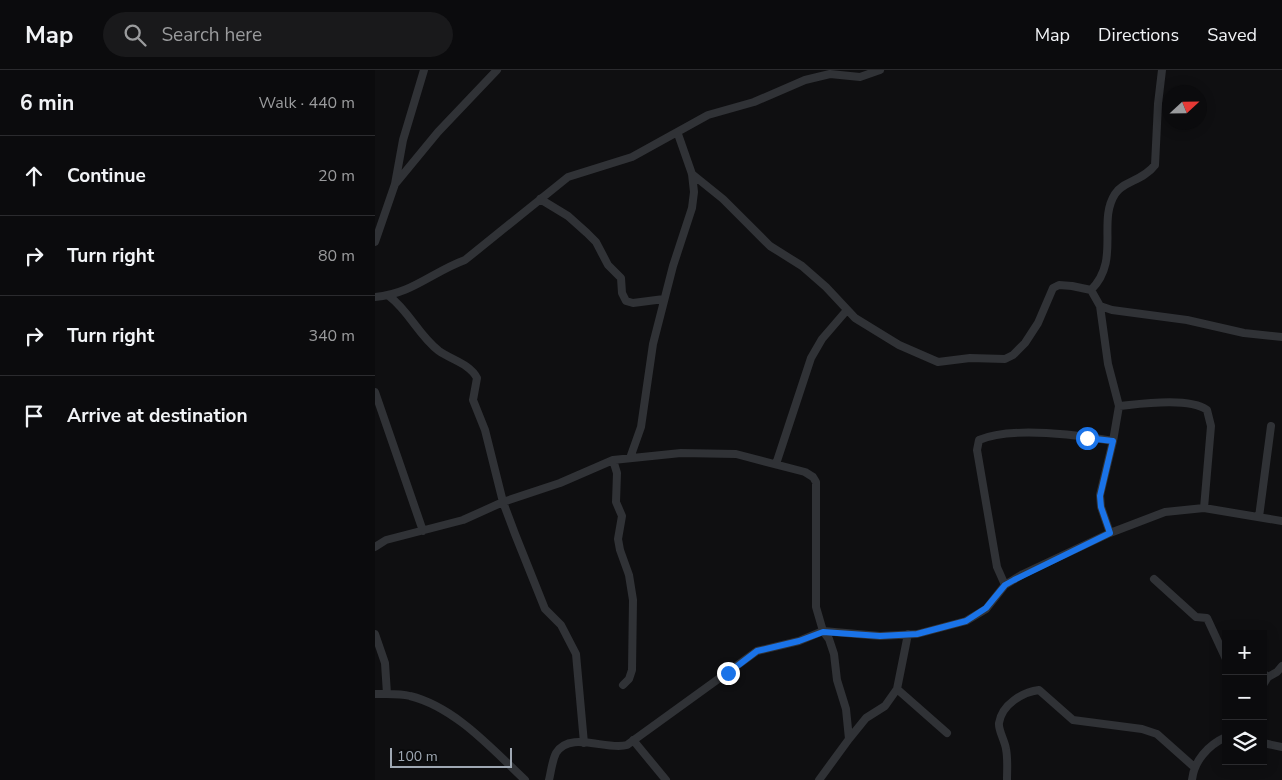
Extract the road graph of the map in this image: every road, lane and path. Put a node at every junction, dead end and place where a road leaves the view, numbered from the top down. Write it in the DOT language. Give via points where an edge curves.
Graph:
graph roads {
  1 [pos="424,70"];
  2 [pos="497,70"];
  3 [pos="880,70"];
  4 [pos="1162,70"];
  5 [pos="678,134"];
  6 [pos="691,174"];
  7 [pos="395,184"];
  8 [pos="540,199"];
  9 [pos="375,242"];
  10 [pos="1091,290"];
  11 [pos="389,296"];
  12 [pos="375,297"];
  13 [pos="664,299"];
  14 [pos="1100,306"];
  15 [pos="847,310"];
  16 [pos="1282,337"];
  17 [pos="375,392"];
  18 [pos="1119,406"];
  19 [pos="1271,426"];
  20 [pos="1113,441"];
  21 [pos="630,458"];
  22 [pos="613,460"];
  23 [pos="775,464"];
  24 [pos="503,502"];
  25 [pos="1205,508"];
  26 [pos="1259,517"];
  27 [pos="1282,521"];
  28 [pos="423,531"];
  29 [pos="1110,533"];
  30 [pos="375,547"];
  31 [pos="1154,579"];
  32 [pos="1005,585"];
  33 [pos="823,632"];
  34 [pos="375,634"];
  35 [pos="908,634"];
  36 [pos="1222,650"];
  37 [pos="1282,666"];
  38 [pos="1267,675"];
  39 [pos="623,685"];
  40 [pos="897,690"];
  41 [pos="375,694"];
  42 [pos="387,694"];
  43 [pos="947,733"];
  44 [pos="849,739"];
  45 [pos="1222,739"];
  46 [pos="633,740"];
  47 [pos="584,743"];
  48 [pos="1267,745"];
  49 [pos="1282,747"];
  50 [pos="1193,766"];
  51 [pos="525,780"];
  52 [pos="549,780"];
  53 [pos="666,780"];
  54 [pos="819,780"];
  55 [pos="1007,780"];
  56 [pos="1191,780"];
  1 -- 7 [label="street" via="403,140"];
  2 -- 7 [label="street" via="438,132"];
  3 -- 5 [label="street" via="860,77 830,74 805,80 754,102 708,115"];
  4 -- 10 [label="street" via="1155,165 1138,180 1121,186 1115,194 1111,204 1104,272"];
  5 -- 6 [label="street"];
  5 -- 8 [label="street" via="633,157 568,177"];
  6 -- 13 [label="street" via="692,208"];
  6 -- 15 [label="street" via="723,199 770,246 802,266"];
  7 -- 9 [label="street"];
  8 -- 11 [label="street" via="465,260 404,292"];
  8 -- 13 [label="street" via="568,216 596,242 608,265 621,278 626,301"];
  10 -- 14 [label="street"];
  10 -- 15 [label="street" via="1072,286 1053,288 1038,323 1025,343 1005,358 938,362 899,345"];
  11 -- 12 [label="street"];
  11 -- 24 [label="street" via="402,306 438,350 475,372 473,400 485,430"];
  13 -- 21 [label="street" via="649,368 641,427"];
  14 -- 16 [label="street"];
  14 -- 18 [label="street" via="1108,364"];
  15 -- 23 [label="street" via="822,339 811,358"];
  17 -- 28 [label="street"];
  18 -- 20 [label="street"];
  18 -- 25 [label="street" via="1159,403 1195,405 1207,410 1211,426"];
  19 -- 26 [label="street"];
  20 -- 29 [label="street" via="1100,496"];
  20 -- 32 [label="street" via="1039,433 979,440 977,450 997,566"];
  21 -- 22 [label="street"];
  21 -- 23 [label="street" via="717,453 736,454"];
  22 -- 24 [label="street" via="560,483"];
  22 -- 39 [label="street" via="617,473 617,502 622,516 618,539 633,600 632,670"];
  23 -- 33 [label="street" via="805,472 816,482 816,607"];
  24 -- 28 [label="street" via="463,520"];
  24 -- 47 [label="street" via="545,609 561,625 575,654"];
  25 -- 26 [label="street"];
  25 -- 29 [label="street" via="1165,512"];
  26 -- 27 [label="street"];
  28 -- 30 [label="street" via="386,540"];
  29 -- 32 [label="street"];
  31 -- 36 [label="street" via="1196,617 1207,618"];
  32 -- 35 [label="street" via="978,615 966,621"];
  33 -- 35 [label="street" via="880,636"];
  33 -- 44 [label="street" via="834,654"];
  33 -- 46 [label="street" via="757,651"];
  34 -- 42 [label="street" via="385,663"];
  35 -- 40 [label="street"];
  37 -- 38 [label="street" via="1277,672"];
  40 -- 43 [label="street"];
  40 -- 44 [label="street" via="885,706 866,718"];
  41 -- 42 [label="street"];
  42 -- 51 [label="street" via="409,696 430,703 471,729"];
  44 -- 54 [label="street"];
  45 -- 50 [label="street"];
  46 -- 47 [label="street" via="617,748"];
  46 -- 53 [label="street"];
  47 -- 52 [label="street" via="575,742 559,748"];
  48 -- 49 [label="street"];
  50 -- 55 [label="street" via="1157,734 1073,720 1039,690 1027,692 1014,700 999,724 1007,750"];
  50 -- 56 [label="street"];
}
